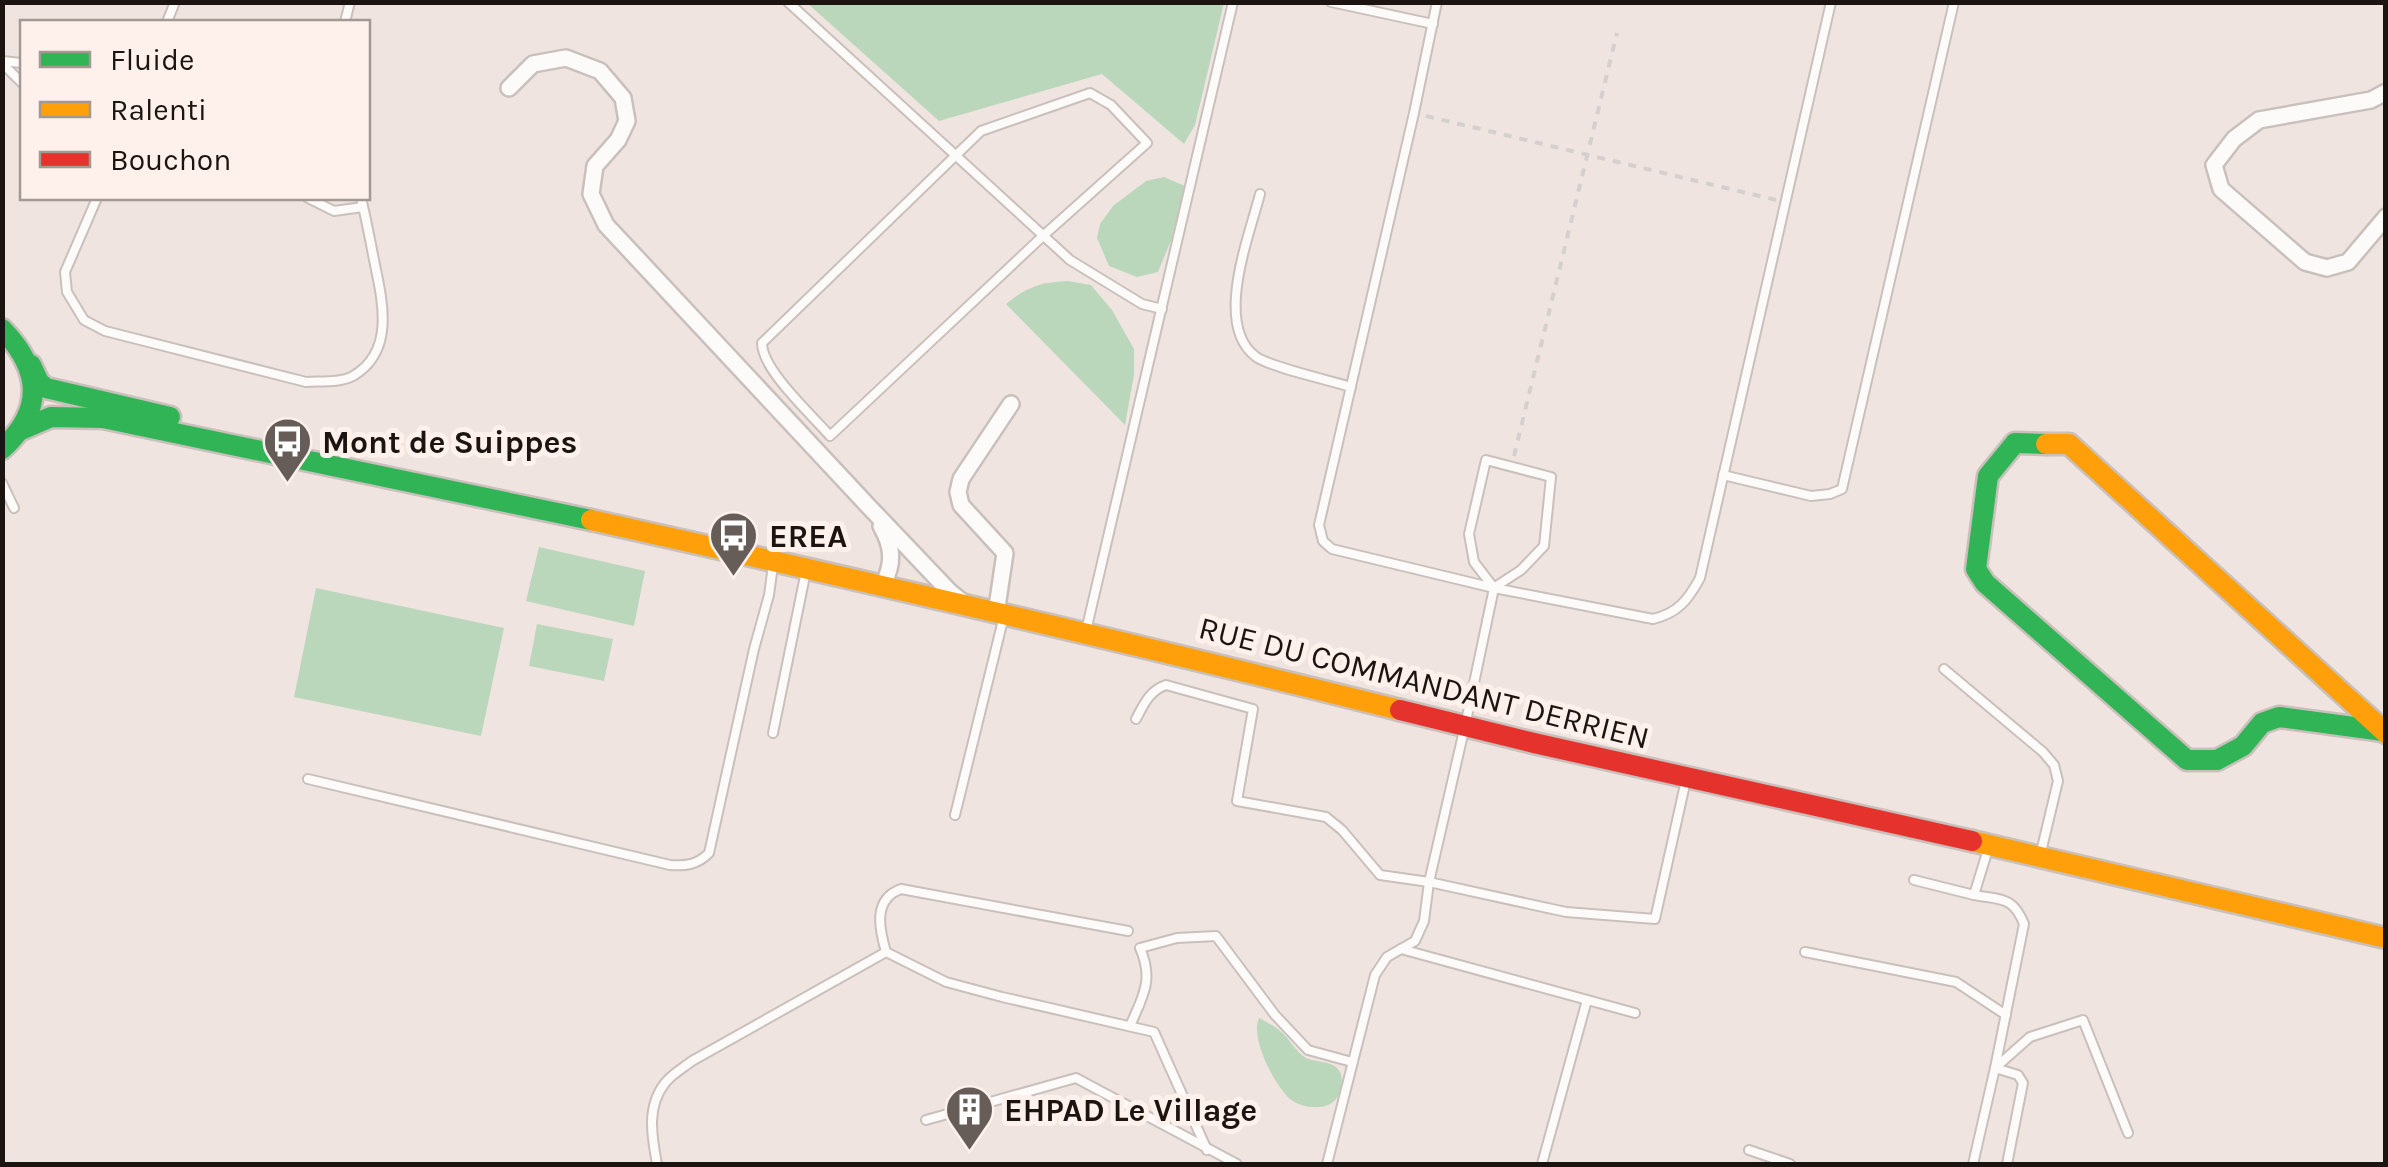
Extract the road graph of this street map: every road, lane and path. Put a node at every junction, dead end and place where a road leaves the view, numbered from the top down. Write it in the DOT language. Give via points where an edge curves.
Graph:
graph roads {
  1 [pos="788,2"];
  2 [pos="1234,2"];
  3 [pos="1331,2"];
  4 [pos="1437,2"];
  5 [pos="1832,2"];
  6 [pos="1954,2"];
  7 [pos="1433,24"];
  8 [pos="1617,33"];
  9 [pos="2,62"];
  10 [pos="20,82"];
  11 [pos="509,88"];
  12 [pos="2386,92"];
  13 [pos="1414,113"];
  14 [pos="956,154"];
  15 [pos="1587,156"];
  16 [pos="1260,194"];
  17 [pos="96,200"];
  18 [pos="312,200"];
  19 [pos="362,202"];
  20 [pos="1786,202"];
  21 [pos="2386,218"];
  22 [pos="1044,235"];
  23 [pos="1162,309"];
  24 [pos="2,330"];
  25 [pos="28,361"];
  26 [pos="1351,387"];
  27 [pos="1010,404"];
  28 [pos="22,430"];
  29 [pos="2,449"];
  30 [pos="1511,466"];
  31 [pos="1723,475"];
  32 [pos="2,483"];
  33 [pos="448,490"];
  34 [pos="14,508"];
  35 [pos="872,510"];
  36 [pos="774,561"];
  37 [pos="807,568"];
  38 [pos="884,585"];
  39 [pos="1494,588"];
  40 [pos="973,608"];
  41 [pos="1000,615"];
  42 [pos="1086,632"];
  43 [pos="1944,669"];
  44 [pos="1136,719"];
  45 [pos="1465,726"];
  46 [pos="2384,732"];
  47 [pos="773,733"];
  48 [pos="308,779"];
  49 [pos="1684,789"];
  50 [pos="956,815"];
  51 [pos="1989,845"];
  52 [pos="2040,857"];
  53 [pos="1914,880"];
  54 [pos="1429,882"];
  55 [pos="1974,895"];
  56 [pos="1128,931"];
  57 [pos="2386,938"];
  58 [pos="1401,949"];
  59 [pos="886,952"];
  60 [pos="1805,952"];
  61 [pos="1587,1000"];
  62 [pos="1635,1013"];
  63 [pos="2006,1015"];
  64 [pos="1130,1026"];
  65 [pos="1352,1062"];
  66 [pos="1995,1068"];
  67 [pos="926,1120"];
  68 [pos="2128,1133"];
  69 [pos="1207,1150"];
  70 [pos="1749,1150"];
  71 [pos="657,1164"];
  72 [pos="1237,1164"];
  73 [pos="1327,1164"];
  74 [pos="1542,1164"];
  75 [pos="1790,1164"];
  76 [pos="1973,1164"];
  77 [pos="2007,1164"];
  1 -- 14 [label="lane"];
  2 -- 23 [label="lane"];
  3 -- 7 [label="lane"];
  4 -- 7 [label="lane"];
  5 -- 20 [label="lane"];
  6 -- 31 [label="lane" via="1842,489 1811,496"];
  7 -- 13 [label="lane"];
  8 -- 15 [label="path"];
  9 -- 10 [label="lane"];
  11 -- 35 [label="street" via="533,64 566,58 600,71 623,98 627,121 596,166 591,194 606,224"];
  12 -- 21 [label="street" via="2258,120 2214,164 2221,188 2305,262 2327,268 2348,262"];
  13 -- 15 [label="path"];
  13 -- 26 [label="lane"];
  14 -- 22 [label="lane"];
  14 -- 22 [label="lane" via="981,131 1090,93 1111,105 1147,142"];
  14 -- 22 [label="lane" via="762,343 768,366 830,436"];
  15 -- 20 [label="path"];
  15 -- 30 [label="path"];
  16 -- 26 [label="lane" via="1234,298 1240,340 1256,359"];
  17 -- 19 [label="lane" via="65,272 67,292 84,320 104,331 306,382 353,376 382,336 384,309"];
  18 -- 19 [label="lane" via="334,211"];
  20 -- 31 [label="lane"];
  22 -- 23 [label="lane" via="1088,272"];
  23 -- 42 [label="lane"];
  24 -- 25 [label="main road, RUE DU COMMANDANT DERRIEN"];
  25 -- 28 [label="main road" via="34,397"];
  25 -- 33 [label="main road, RUE DU COMMANDANT DERRIEN" via="53,391 277,441"];
  26 -- 39 [label="lane" via="1319,525 1323,541 1332,549"];
  27 -- 41 [label="street" via="958,492 960,505 1005,554"];
  28 -- 29 [label="main road"];
  28 -- 33 [label="main road, RUE DU COMMANDANT DERRIEN" via="52,416 102,418"];
  30 -- 39 [label="lane" via="1486,460 1469,534 1474,562"];
  30 -- 39 [label="lane" via="1551,477 1544,546"];
  31 -- 39 [label="lane" via="1700,578 1668,615 1653,619"];
  32 -- 34 [label="lane"];
  33 -- 36 [label="main road, RUE DU COMMANDANT DERRIEN"];
  35 -- 38 [label="street" via="891,546"];
  35 -- 40 [label="street"];
  36 -- 37 [label="main road, RUE DU COMMANDANT DERRIEN"];
  36 -- 48 [label="lane" via="709,853 701,860 670,865"];
  37 -- 38 [label="main road, RUE DU COMMANDANT DERRIEN"];
  37 -- 47 [label="lane"];
  38 -- 40 [label="main road, RUE DU COMMANDANT DERRIEN"];
  39 -- 45 [label="lane"];
  40 -- 41 [label="main road, RUE DU COMMANDANT DERRIEN"];
  41 -- 42 [label="main road, RUE DU COMMANDANT DERRIEN"];
  41 -- 50 [label="lane"];
  42 -- 45 [label="main road, RUE DU COMMANDANT DERRIEN"];
  43 -- 52 [label="lane" via="2054,765 2058,780"];
  44 -- 54 [label="lane" via="1148,696 1166,686 1253,709 1236,801 1326,817 1380,874"];
  45 -- 51 [label="main road, RUE DU COMMANDANT DERRIEN"];
  45 -- 54 [label="lane"];
  46 -- 46 [label="main road" via="2070,444 2016,443 1988,476 1976,569 1985,583 2187,760 2217,760 2243,746 2262,722 2279,718"];
  49 -- 54 [label="lane" via="1655,919 1566,912"];
  51 -- 52 [label="main road, RUE DU COMMANDANT DERRIEN"];
  51 -- 55 [label="lane"];
  52 -- 57 [label="main road, RUE DU COMMANDANT DERRIEN"];
  53 -- 55 [label="lane"];
  54 -- 58 [label="lane" via="1424,921 1415,941"];
  55 -- 63 [label="lane" via="2009,902 2024,924"];
  56 -- 59 [label="lane" via="902,890 881,908"];
  58 -- 61 [label="lane"];
  58 -- 65 [label="lane" via="1375,975"];
  59 -- 64 [label="lane" via="946,982"];
  59 -- 71 [label="lane" via="666,1082 650,1130"];
  60 -- 63 [label="lane" via="1956,982"];
  61 -- 62 [label="lane"];
  61 -- 74 [label="lane"];
  63 -- 66 [label="lane"];
  64 -- 65 [label="lane" via="1147,984 1140,948 1216,936 1308,1050"];
  64 -- 69 [label="lane" via="1154,1032"];
  65 -- 73 [label="lane"];
  66 -- 68 [label="lane" via="2030,1037 2083,1020"];
  66 -- 76 [label="lane"];
  66 -- 77 [label="lane" via="2018,1074 2024,1083"];
  67 -- 69 [label="lane" via="1076,1078"];
  69 -- 72 [label="lane"];
  70 -- 75 [label="lane"];
}
